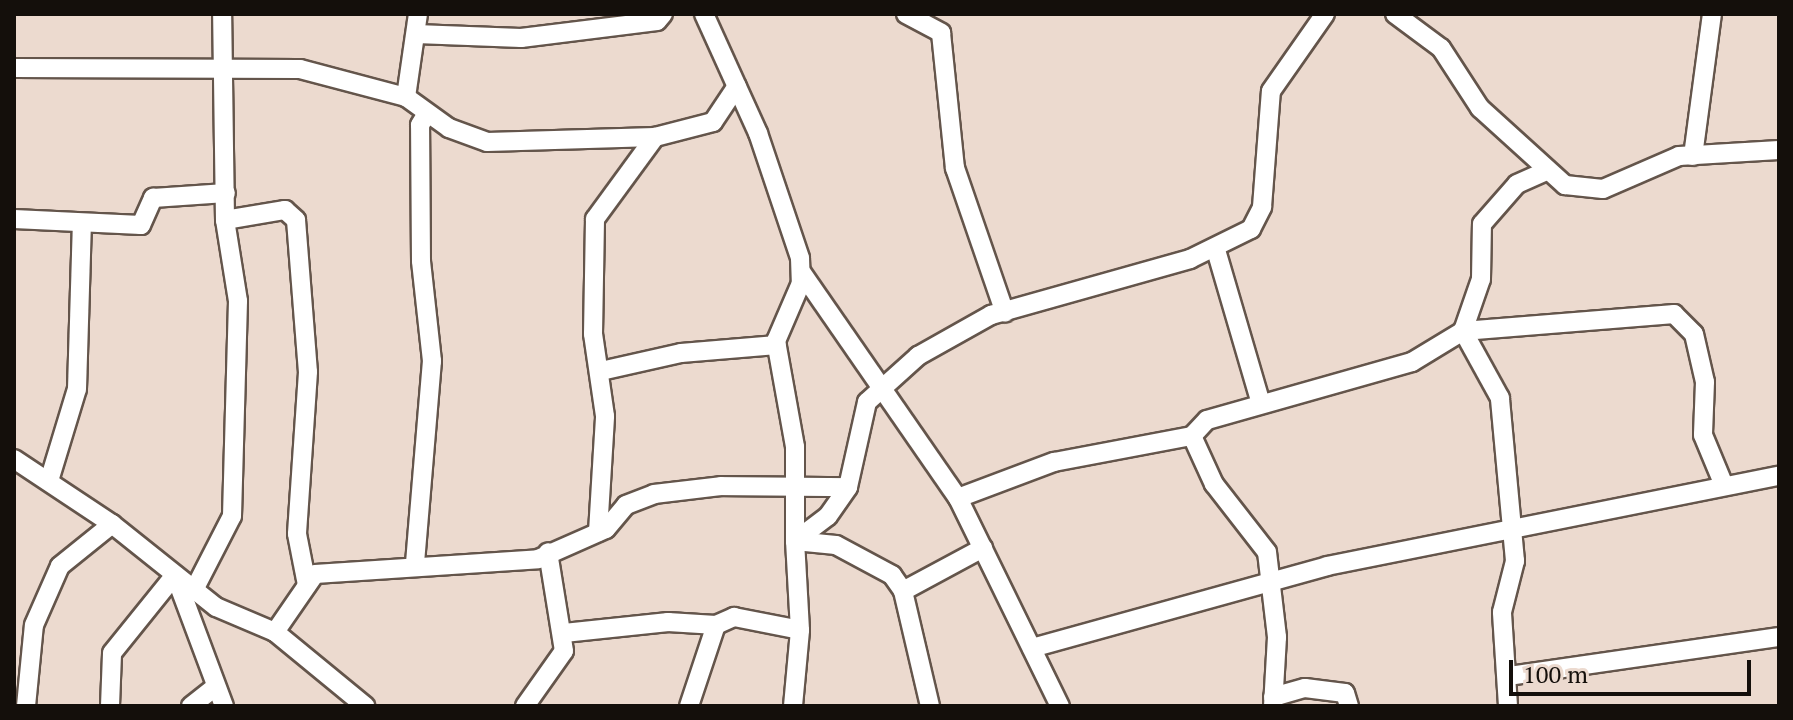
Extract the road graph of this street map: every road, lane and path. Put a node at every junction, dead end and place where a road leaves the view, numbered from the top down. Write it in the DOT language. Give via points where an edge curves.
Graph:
graph roads {
  1 [pos="222,14"];
  2 [pos="418,14"];
  3 [pos="663,14"];
  4 [pos="704,14"];
  5 [pos="906,14"];
  6 [pos="1325,14"];
  7 [pos="1395,14"];
  8 [pos="1712,14"];
  9 [pos="416,34"];
  10 [pos="220,64"];
  11 [pos="14,68"];
  12 [pos="737,86"];
  13 [pos="406,97"];
  14 [pos="426,115"];
  15 [pos="655,137"];
  16 [pos="1779,150"];
  17 [pos="1693,156"];
  18 [pos="1546,171"];
  19 [pos="226,193"];
  20 [pos="14,219"];
  21 [pos="225,220"];
  22 [pos="82,223"];
  23 [pos="1216,250"];
  24 [pos="802,273"];
  25 [pos="1005,313"];
  26 [pos="1463,331"];
  27 [pos="777,345"];
  28 [pos="601,371"];
  29 [pos="882,387"];
  30 [pos="1261,404"];
  31 [pos="1192,436"];
  32 [pos="14,459"];
  33 [pos="1779,476"];
  34 [pos="49,481"];
  35 [pos="1723,483"];
  36 [pos="791,487"];
  37 [pos="848,487"];
  38 [pos="958,498"];
  39 [pos="112,524"];
  40 [pos="1508,529"];
  41 [pos="598,532"];
  42 [pos="795,541"];
  43 [pos="983,548"];
  44 [pos="548,552"];
  45 [pos="415,563"];
  46 [pos="175,575"];
  47 [pos="1273,582"];
  48 [pos="307,585"];
  49 [pos="194,590"];
  50 [pos="903,591"];
  51 [pos="716,625"];
  52 [pos="800,630"];
  53 [pos="275,632"];
  54 [pos="564,633"];
  55 [pos="1779,637"];
  56 [pos="1032,648"];
  57 [pos="1508,676"];
  58 [pos="215,687"];
  59 [pos="1273,702"];
  60 [pos="26,706"];
  61 [pos="110,706"];
  62 [pos="191,706"];
  63 [pos="224,706"];
  64 [pos="365,706"];
  65 [pos="525,706"];
  66 [pos="689,706"];
  67 [pos="793,706"];
  68 [pos="930,706"];
  69 [pos="1060,706"];
  70 [pos="1349,706"];
  71 [pos="1508,706"];
  1 -- 10 [label="street"];
  2 -- 9 [label="street"];
  3 -- 9 [label="street" via="657,21 521,38"];
  4 -- 12 [label="street"];
  5 -- 25 [label="street" via="941,33 955,168"];
  6 -- 23 [label="street" via="1271,91 1257,219"];
  7 -- 18 [label="street" via="1441,48 1480,108"];
  8 -- 17 [label="street"];
  9 -- 13 [label="street"];
  10 -- 11 [label="street"];
  10 -- 13 [label="street" via="300,69"];
  10 -- 19 [label="street"];
  12 -- 15 [label="street" via="713,122"];
  12 -- 24 [label="street"];
  13 -- 14 [label="street"];
  14 -- 15 [label="street" via="487,142"];
  14 -- 45 [label="street" via="420,125 421,261 432,361"];
  15 -- 28 [label="street" via="595,219 593,334"];
  16 -- 17 [label="street"];
  17 -- 18 [label="street" via="1664,160 1603,189 1565,185"];
  18 -- 26 [label="street" via="1517,184 1482,224 1481,279"];
  19 -- 21 [label="street"];
  19 -- 22 [label="street" via="153,198 141,225"];
  20 -- 22 [label="street"];
  21 -- 48 [label="street" via="285,210 296,220 308,372 297,534"];
  21 -- 49 [label="street" via="238,301 232,516"];
  22 -- 34 [label="street" via="77,389"];
  23 -- 25 [label="street"];
  23 -- 30 [label="street"];
  24 -- 27 [label="street" via="777,326"];
  24 -- 29 [label="street"];
  25 -- 29 [label="street" via="971,323"];
  26 -- 30 [label="street" via="1381,377"];
  26 -- 35 [label="street" via="1674,314 1694,334 1705,382 1703,435"];
  26 -- 40 [label="street" via="1500,398"];
  27 -- 28 [label="street" via="681,353"];
  27 -- 36 [label="street" via="795,447"];
  28 -- 41 [label="street"];
  29 -- 37 [label="street" via="858,418"];
  29 -- 38 [label="street"];
  30 -- 31 [label="street" via="1207,420"];
  31 -- 38 [label="street" via="1054,462"];
  31 -- 47 [label="street" via="1214,484 1256,530"];
  32 -- 34 [label="street"];
  33 -- 35 [label="street"];
  34 -- 39 [label="street"];
  35 -- 40 [label="street"];
  36 -- 37 [label="street"];
  36 -- 41 [label="street" via="654,494 626,505"];
  36 -- 42 [label="street"];
  37 -- 42 [label="street" via="828,516"];
  38 -- 43 [label="street"];
  39 -- 46 [label="street"];
  39 -- 60 [label="street" via="60,566 34,625"];
  40 -- 47 [label="street"];
  40 -- 57 [label="street" via="1515,561 1502,612"];
  41 -- 44 [label="street"];
  42 -- 50 [label="street" via="870,557"];
  42 -- 52 [label="street"];
  43 -- 50 [label="street"];
  43 -- 56 [label="street"];
  44 -- 45 [label="street" via="502,562"];
  44 -- 54 [label="street"];
  45 -- 48 [label="street" via="315,574"];
  46 -- 49 [label="street"];
  46 -- 58 [label="street"];
  46 -- 61 [label="street" via="112,653"];
  47 -- 56 [label="street"];
  47 -- 59 [label="street"];
  48 -- 53 [label="street"];
  49 -- 53 [label="street"];
  50 -- 68 [label="street"];
  51 -- 52 [label="street" via="734,617"];
  51 -- 54 [label="street" via="668,622"];
  51 -- 66 [label="street"];
  52 -- 67 [label="street"];
  53 -- 64 [label="street"];
  54 -- 65 [label="street" via="564,651"];
  55 -- 57 [label="street"];
  56 -- 69 [label="street"];
  57 -- 71 [label="street"];
  58 -- 62 [label="street"];
  58 -- 63 [label="street"];
  59 -- 70 [label="street" via="1305,688 1345,693"];
}
